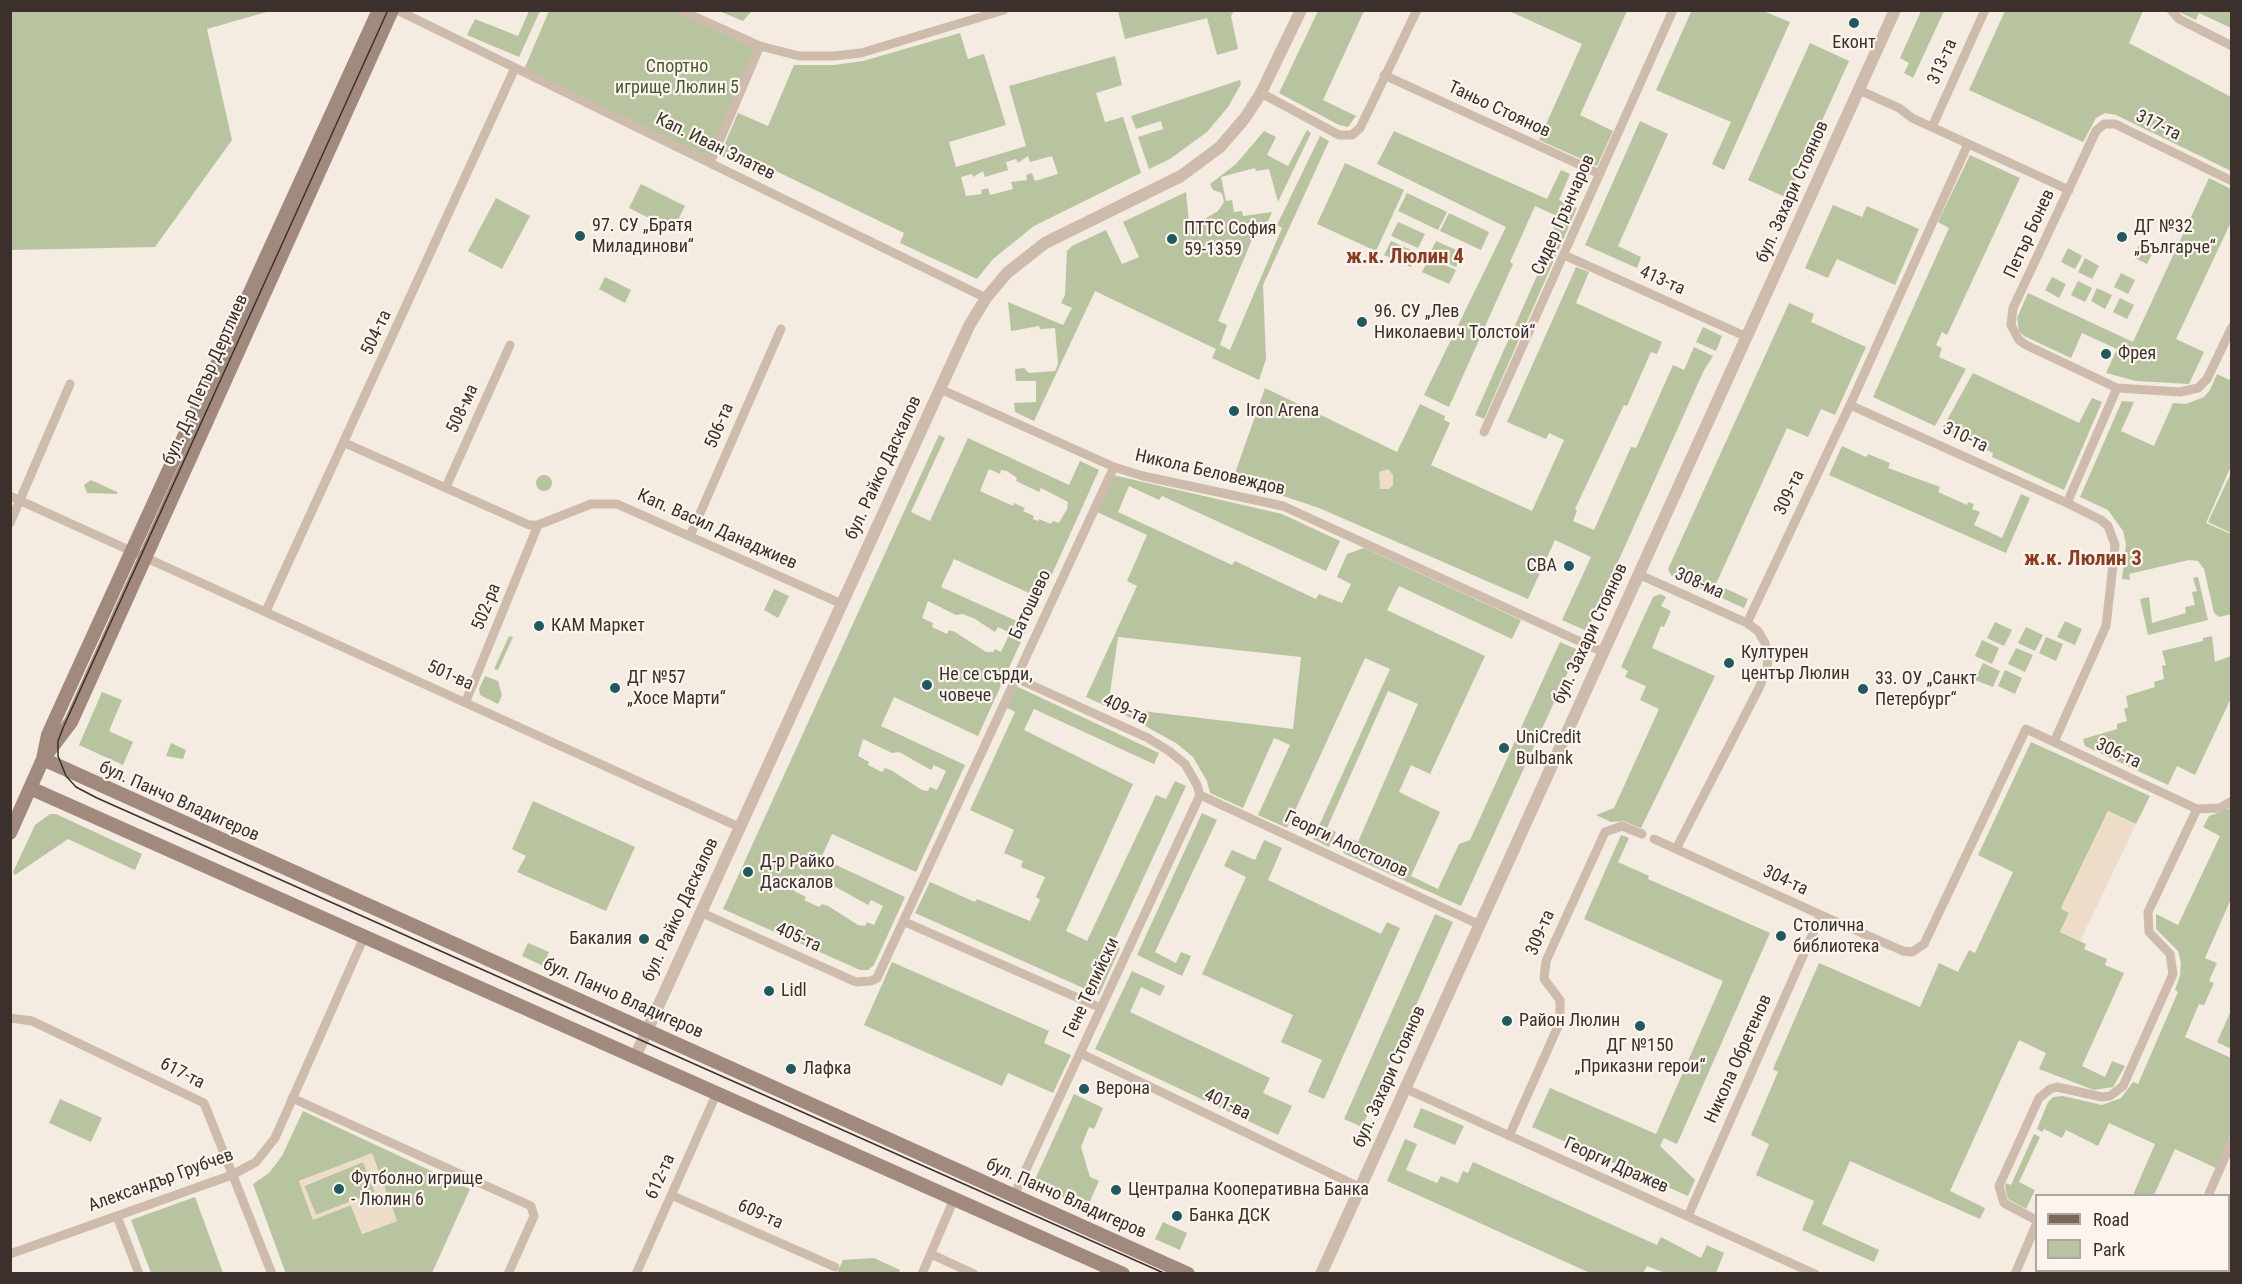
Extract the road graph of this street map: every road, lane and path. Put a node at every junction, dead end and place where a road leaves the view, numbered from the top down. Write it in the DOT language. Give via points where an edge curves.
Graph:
graph roads {
  1 [pos="379,10"];
  2 [pos="394,10"];
  3 [pos="680,10"];
  4 [pos="1004,10"];
  5 [pos="1301,10"];
  6 [pos="1417,10"];
  7 [pos="1673,10"];
  8 [pos="1895,10"];
  9 [pos="1985,10"];
  10 [pos="2171,10"];
  11 [pos="760,46"];
  12 [pos="2232,46"];
  13 [pos="515,68"];
  14 [pos="1384,75"];
  15 [pos="1859,90"];
  16 [pos="1261,93"];
  17 [pos="1932,127"];
  18 [pos="1968,144"];
  19 [pos="710,163"];
  20 [pos="1600,174"];
  21 [pos="2232,181"];
  22 [pos="2069,190"];
  23 [pos="1564,255"];
  24 [pos="986,298"];
  25 [pos="781,329"];
  26 [pos="2231,332"];
  27 [pos="1747,337"];
  28 [pos="510,345"];
  29 [pos="70,384"];
  30 [pos="2117,388"];
  31 [pos="940,389"];
  32 [pos="1850,405"];
  33 [pos="1484,432"];
  34 [pos="345,443"];
  35 [pos="1114,467"];
  36 [pos="446,487"];
  37 [pos="10,496"];
  38 [pos="20,501"];
  39 [pos="2067,503"];
  40 [pos="10,523"];
  41 [pos="538,525"];
  42 [pos="690,536"];
  43 [pos="132,550"];
  44 [pos="146,556"];
  45 [pos="1638,574"];
  46 [pos="842,604"];
  47 [pos="266,611"];
  48 [pos="1747,623"];
  49 [pos="1603,652"];
  50 [pos="1016,678"];
  51 [pos="466,702"];
  52 [pos="2054,742"];
  53 [pos="43,759"];
  54 [pos="30,788"];
  55 [pos="1200,795"];
  56 [pos="2232,801"];
  57 [pos="2197,809"];
  58 [pos="740,827"];
  59 [pos="10,833"];
  60 [pos="1642,834"];
  61 [pos="1654,839"];
  62 [pos="1676,849"];
  63 [pos="700,912"];
  64 [pos="1821,915"];
  65 [pos="905,922"];
  66 [pos="1478,924"];
  67 [pos="363,937"];
  68 [pos="1903,951"];
  69 [pos="882,972"];
  70 [pos="1101,1008"];
  71 [pos="10,1018"];
  72 [pos="647,1030"];
  73 [pos="1080,1053"];
  74 [pos="634,1057"];
  75 [pos="1404,1088"];
  76 [pos="716,1095"];
  77 [pos="292,1098"];
  78 [pos="1509,1136"];
  79 [pos="2232,1141"];
  80 [pos="232,1175"];
  81 [pos="1359,1187"];
  82 [pos="2209,1194"];
  83 [pos="671,1195"];
  84 [pos="1014,1195"];
  85 [pos="954,1198"];
  86 [pos="117,1215"];
  87 [pos="1688,1216"];
  88 [pos="2035,1219"];
  89 [pos="2035,1229"];
  90 [pos="10,1254"];
  91 [pos="931,1254"];
  92 [pos="836,1267"];
  93 [pos="139,1274"];
  94 [pos="272,1274"];
  95 [pos="508,1274"];
  96 [pos="636,1274"];
  97 [pos="922,1274"];
  98 [pos="974,1274"];
  99 [pos="1123,1274"];
  100 [pos="1188,1274"];
  101 [pos="1321,1274"];
  102 [pos="1815,1274"];
  103 [pos="2015,1274"];
  1 -- 43 [label="main road, бул. Д-р Петър Дертлиев"];
  2 -- 13 [label="street, Кап. Иван Златев"];
  2 -- 44 [label="main road, бул. Д-р Петър Дертлиев"];
  3 -- 11 [label="street"];
  4 -- 11 [label="street" via="861,53 799,56"];
  5 -- 16 [label="street, бул. Райко Даскалов"];
  6 -- 14 [label="street"];
  7 -- 20 [label="street, Сидер Грънчаров"];
  8 -- 15 [label="street, бул. Захари Стоянов"];
  9 -- 17 [label="street, 313-та"];
  10 -- 12 [label="street" via="2179,19"];
  11 -- 19 [label="street"];
  13 -- 19 [label="street, Кап. Иван Златев"];
  13 -- 34 [label="street, 504-та"];
  14 -- 16 [label="street" via="1360,128 1346,136"];
  14 -- 20 [label="street, Таньо Стоянов"];
  15 -- 17 [label="street, Петър Бонев"];
  15 -- 27 [label="street, бул. Захари Стоянов"];
  16 -- 24 [label="street, бул. Райко Даскалов" via="1233,133 1197,165 1044,243 1007,273"];
  17 -- 18 [label="street, Петър Бонев"];
  18 -- 22 [label="street, Петър Бонев"];
  18 -- 32 [label="street, 309-та"];
  19 -- 24 [label="street, Кап. Иван Златев"];
  20 -- 23 [label="street, Сидер Грънчаров"];
  21 -- 22 [label="street, 317-та" via="2109,123 2096,131"];
  22 -- 30 [label="street, Петър Бонев" via="2013,308 2011,324 2026,345"];
  23 -- 27 [label="street, 413-та"];
  23 -- 33 [label="street, Сидер Грънчаров"];
  24 -- 31 [label="street, бул. Райко Даскалов"];
  25 -- 42 [label="street, 506-та"];
  26 -- 30 [label="street" via="2207,379 2198,388 2180,392"];
  27 -- 45 [label="street, бул. Захари Стоянов"];
  28 -- 36 [label="street, 508-ма"];
  29 -- 38 [label="street"];
  30 -- 39 [label="street"];
  31 -- 35 [label="street, Никола Беловеждов"];
  31 -- 46 [label="street, бул. Райко Даскалов"];
  32 -- 39 [label="street, 310-та"];
  32 -- 48 [label="street, 309-та"];
  34 -- 36 [label="street"];
  34 -- 47 [label="street, 504-та"];
  35 -- 49 [label="street, Никола Беловеждов" via="1283,506"];
  35 -- 50 [label="street, Батошево"];
  36 -- 41 [label="street" via="529,525"];
  37 -- 38 [label="street, 501-ва"];
  38 -- 40 [label="street"];
  38 -- 43 [label="street, 501-ва"];
  39 -- 52 [label="street" via="2108,526 2115,545 2106,626"];
  41 -- 42 [label="street, Кап. Васил Данаджиев" via="591,504 616,504"];
  41 -- 51 [label="street, 502-ра"];
  42 -- 46 [label="street, Кап. Васил Данаджиев"];
  43 -- 44 [label="street, 501-ва"];
  43 -- 53 [label="main road, бул. Д-р Петър Дертлиев" via="48,735"];
  44 -- 47 [label="street, 501-ва"];
  44 -- 53 [label="main road, бул. Д-р Петър Дертлиев" via="71,722"];
  45 -- 48 [label="street, 308-ма"];
  45 -- 49 [label="street, бул. Захари Стоянов"];
  46 -- 58 [label="street, бул. Райко Даскалов"];
  47 -- 51 [label="street, 501-ва"];
  48 -- 62 [label="street" via="1765,643 1767,669"];
  49 -- 66 [label="street, бул. Захари Стоянов"];
  50 -- 55 [label="street, 409-та" via="1169,751 1185,764"];
  50 -- 65 [label="street, Батошево"];
  51 -- 58 [label="street, 501-ва"];
  52 -- 57 [label="street, 306-та"];
  52 -- 68 [label="street, 306-та" via="2026,729 1924,944 1917,951"];
  53 -- 54 [label="main road, бул. Д-р Петър Дертлиев"];
  53 -- 72 [label="main road, бул. Панчо Владигеров"];
  54 -- 59 [label="main road, бул. Д-р Петър Дертлиев"];
  54 -- 67 [label="main road"];
  55 -- 66 [label="street, Георги Апостолов"];
  55 -- 70 [label="street, Гене Телийски"];
  56 -- 57 [label="street" via="2220,808"];
  57 -- 88 [label="street" via="2146,919 2149,932 2170,954 2173,974 2127,1079 2117,1092 2102,1097 2064,1088 2044,1093 2001,1180 1999,1192 2004,1203"];
  58 -- 63 [label="street, бул. Райко Даскалов"];
  60 -- 78 [label="street, 309-та" via="1616,826 1601,837 1543,967 1544,979 1560,1000 1560,1022"];
  61 -- 62 [label="street, 304-та"];
  62 -- 64 [label="street, 304-та"];
  63 -- 69 [label="street, 405-та" via="856,982 871,981"];
  63 -- 72 [label="street, бул. Райко Даскалов"];
  64 -- 68 [label="street, 304-та"];
  64 -- 87 [label="street, Никола Обретенов"];
  65 -- 69 [label="street, Батошево"];
  65 -- 70 [label="street"];
  66 -- 75 [label="street, бул. Захари Стоянов"];
  67 -- 74 [label="main road"];
  67 -- 77 [label="street, Александър Грубчев"];
  70 -- 73 [label="street, Гене Телийски"];
  71 -- 80 [label="street, 617-та" via="40,1024 204,1104"];
  72 -- 74 [label="street, бул. Райко Даскалов"];
  72 -- 84 [label="main road, бул. Панчо Владигеров"];
  73 -- 81 [label="street, 401-ва"];
  73 -- 84 [label="street, Гене Телийски"];
  74 -- 76 [label="main road"];
  75 -- 78 [label="street, Георги Дражев"];
  75 -- 81 [label="street, бул. Захари Стоянов"];
  76 -- 83 [label="street, 612-та"];
  76 -- 85 [label="main road"];
  77 -- 80 [label="street, Александър Грубчев" via="275,1138 256,1162"];
  77 -- 95 [label="street" via="528,1204 534,1216"];
  78 -- 87 [label="street, Георги Дражев"];
  79 -- 82 [label="street"];
  80 -- 86 [label="street, Александър Грубчев"];
  80 -- 94 [label="street, 617-та"];
  81 -- 101 [label="street, бул. Захари Стоянов"];
  83 -- 92 [label="street, 609-та"];
  83 -- 96 [label="street, 612-та"];
  84 -- 100 [label="main road, бул. Панчо Владигеров"];
  85 -- 91 [label="street"];
  85 -- 99 [label="main road"];
  86 -- 90 [label="street, Александър Грубчев"];
  86 -- 93 [label="street"];
  87 -- 102 [label="street, Георги Дражев"];
  89 -- 103 [label="street"];
  91 -- 97 [label="street"];
  91 -- 98 [label="street"];
}
